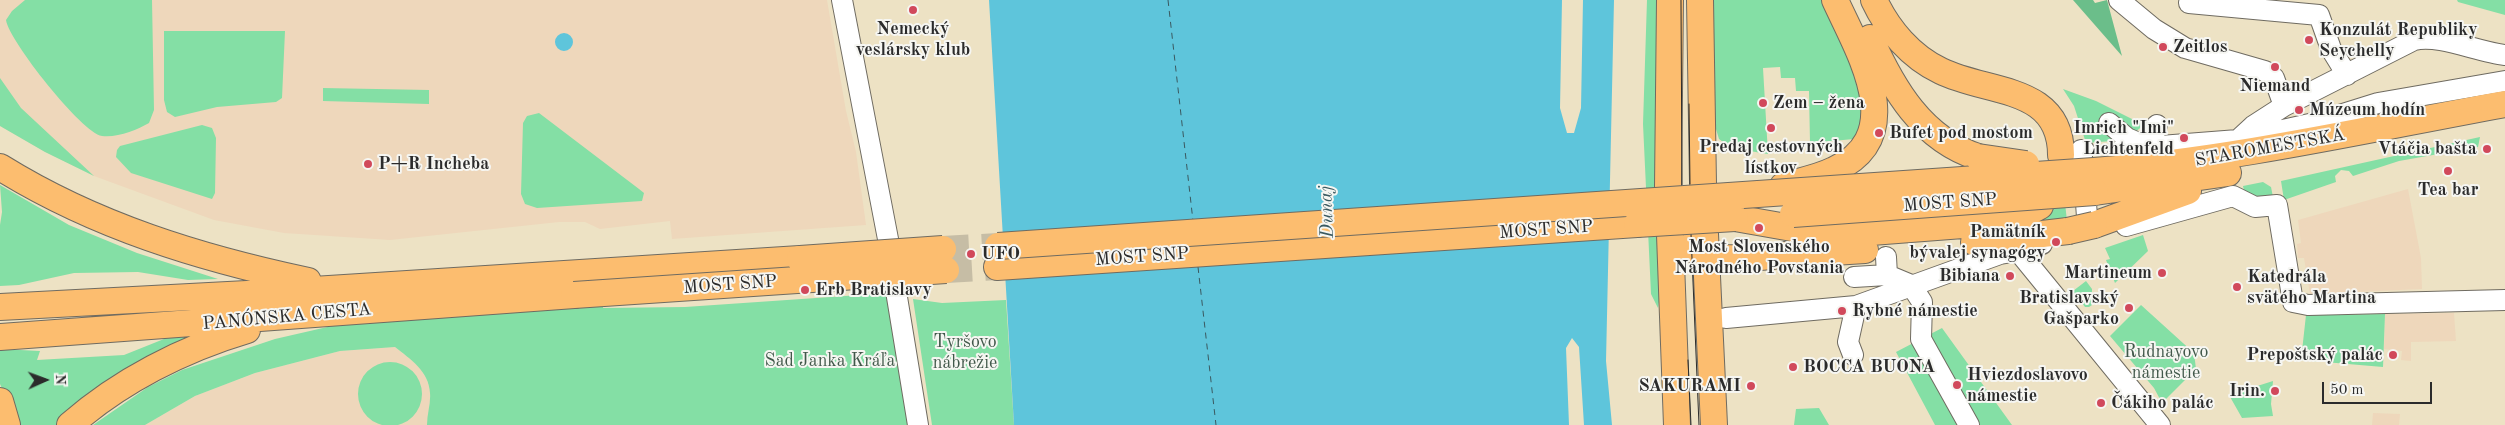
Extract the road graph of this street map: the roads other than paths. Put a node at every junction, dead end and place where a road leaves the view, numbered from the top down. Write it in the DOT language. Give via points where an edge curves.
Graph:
graph roads {
  1 [pos="842,0"];
  2 [pos="1670,0"];
  3 [pos="1700,0"];
  4 [pos="1835,0"];
  5 [pos="1853,0"];
  6 [pos="1874,0"];
  7 [pos="2119,0"];
  8 [pos="2189,3"];
  9 [pos="2505,55"];
  10 [pos="2347,75"];
  11 [pos="2505,81"];
  12 [pos="2505,104"];
  13 [pos="2284,106"];
  14 [pos="2505,121"];
  15 [pos="2109,123"];
  16 [pos="2157,125"];
  17 [pos="2238,140"];
  18 [pos="2150,148"];
  19 [pos="2122,149"];
  20 [pos="0,167"];
  21 [pos="1702,173"];
  22 [pos="1668,187"];
  23 [pos="2083,189"];
  24 [pos="2040,206"];
  25 [pos="1740,207"];
  26 [pos="888,240"];
  27 [pos="1705,244"];
  28 [pos="2018,251"];
  29 [pos="997,256"];
  30 [pos="1732,259"];
  31 [pos="944,260"];
  32 [pos="1854,277"];
  33 [pos="573,285"];
  34 [pos="895,285"];
  35 [pos="1911,285"];
  36 [pos="341,288"];
  37 [pos="0,306"];
  38 [pos="1856,306"];
  39 [pos="2504,306"];
  40 [pos="1717,313"];
  41 [pos="294,316"];
  42 [pos="0,337"];
  43 [pos="1853,356"];
  44 [pos="0,401"];
  45 [pos="7,425"];
  46 [pos="70,425"];
  47 [pos="918,425"];
  48 [pos="1677,425"];
  49 [pos="1714,425"];
  50 [pos="1968,425"];
  51 [pos="2160,425"];
  1 -- 26 [label="street"];
  2 -- 22 [label="main road"];
  3 -- 21 [label="main road"];
  4 -- 25 [label="main road, bridge" via="1871,79 1874,118 1868,138 1841,166"];
  5 -- 23 [label="main road, bridge" via="1899,93 1932,133 1968,154"];
  6 -- 23 [label="main road" via="1902,42 1933,67 1966,81 2015,94 2042,108 2052,118"];
  7 -- 13 [label="street" via="2185,48 2265,71 2274,78"];
  8 -- 10 [label="street" via="2319,15 2331,49"];
  9 -- 10 [label="street" via="2426,37"];
  10 -- 13 [label="street"];
  11 -- 17 [label="street" via="2378,103 2314,123"];
  12 -- 23 [label="main road, STAROMESTSKÁ" via="2281,148 2155,166"];
  13 -- 17 [label="street"];
  14 -- 23 [label="main road, STAROMESTSKÁ" via="2220,175 2197,188"];
  15 -- 18 [label="street" via="2127,138"];
  16 -- 18 [label="street"];
  17 -- 18 [label="street"];
  18 -- 19 [label="street"];
  20 -- 36 [label="main road" via="57,201 117,227 244,268"];
  23 -- 25 [label="main road, MOST SNP, bridge"];
  23 -- 30 [label="main road" via="2012,239"];
  24 -- 25 [label="main road" via="2012,220 1862,234 1826,234"];
  25 -- 29 [label="main road, MOST SNP, bridge"];
  27 -- 30 [label="main road"];
  27 -- 40 [label="main road"];
  27 -- 48 [label="main road" via="1691,248 1673,234"];
  28 -- 35 [label="street" via="2000,254"];
  28 -- 39 [label="street" via="2018,248 2094,236 2233,196 2254,207 2277,205 2293,302 2308,305"];
  28 -- 51 [label="street"];
  30 -- 40 [label="main road" via="1717,278"];
  31 -- 33 [label="main road, MOST SNP, bridge"];
  32 -- 35 [label="street" via="1887,266"];
  33 -- 36 [label="main road, PANÓNSKA CESTA"];
  33 -- 41 [label="main road, PANÓNSKA CESTA"];
  34 -- 47 [label="street"];
  35 -- 38 [label="street"];
  35 -- 50 [label="street" via="1922,302 1921,339"];
  36 -- 37 [label="main road, PANÓNSKA CESTA"];
  38 -- 40 [label="street"];
  38 -- 43 [label="street" via="1848,342"];
  40 -- 49 [label="main road"];
  41 -- 42 [label="main road, PANÓNSKA CESTA"];
  41 -- 46 [label="main road" via="228,336 157,366"];
  44 -- 45 [label="main road"];
}
